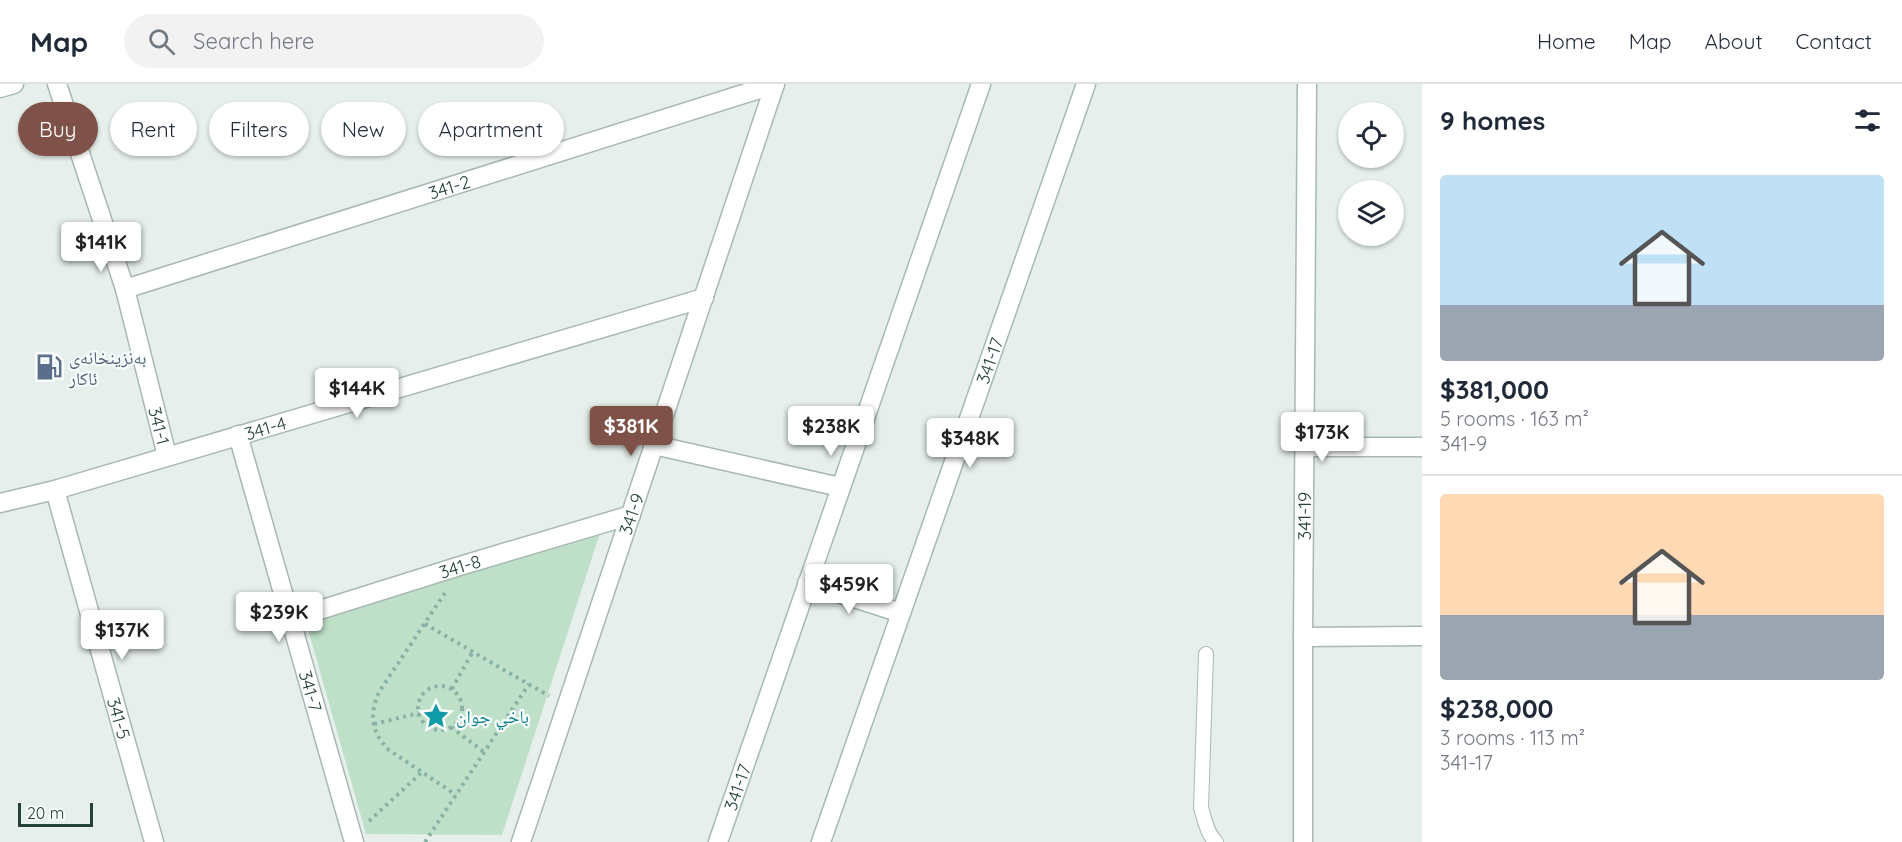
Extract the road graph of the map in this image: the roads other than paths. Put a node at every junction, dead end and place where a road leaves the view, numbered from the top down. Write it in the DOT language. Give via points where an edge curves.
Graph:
graph roads {
  1 [pos="14,84"];
  2 [pos="57,84"];
  3 [pos="775,84"];
  4 [pos="981,84"];
  5 [pos="1086,84"];
  6 [pos="1307,84"];
  7 [pos="0,88"];
  8 [pos="125,289"];
  9 [pos="704,298"];
  10 [pos="238,435"];
  11 [pos="654,446"];
  12 [pos="1304,447"];
  13 [pos="1422,447"];
  14 [pos="167,456"];
  15 [pos="840,487"];
  16 [pos="55,490"];
  17 [pos="0,503"];
  18 [pos="631,515"];
  19 [pos="807,583"];
  20 [pos="901,613"];
  21 [pos="291,619"];
  22 [pos="1422,636"];
  23 [pos="1303,637"];
  24 [pos="1206,654"];
  25 [pos="353,839"];
  26 [pos="154,842"];
  27 [pos="521,842"];
  28 [pos="718,842"];
  29 [pos="821,842"];
  30 [pos="1216,842"];
  31 [pos="1303,842"];
  1 -- 7 [label="street"];
  2 -- 8 [label="street, 341-1"];
  3 -- 8 [label="street, 341-2"];
  3 -- 9 [label="street, 341-9"];
  4 -- 15 [label="street, 341-17"];
  5 -- 20 [label="street, 341-17"];
  6 -- 12 [label="street, 341-19"];
  8 -- 14 [label="street, 341-1"];
  9 -- 10 [label="street, 341-4"];
  9 -- 11 [label="street, 341-9"];
  10 -- 14 [label="street, 341-4"];
  10 -- 21 [label="street, 341-7"];
  11 -- 15 [label="street"];
  11 -- 18 [label="street, 341-9"];
  12 -- 13 [label="street"];
  12 -- 23 [label="street, 341-19"];
  14 -- 16 [label="street, 341-4"];
  15 -- 19 [label="street, 341-17"];
  16 -- 17 [label="street, 341-4"];
  16 -- 26 [label="street, 341-5"];
  18 -- 21 [label="street, 341-8"];
  18 -- 27 [label="street, 341-9"];
  19 -- 20 [label="street"];
  19 -- 28 [label="street, 341-17"];
  20 -- 29 [label="street, 341-17"];
  21 -- 25 [label="street, 341-7"];
  22 -- 23 [label="street"];
  23 -- 31 [label="street, 341-19"];
  24 -- 30 [label="lane" via="1202,808"];
}
